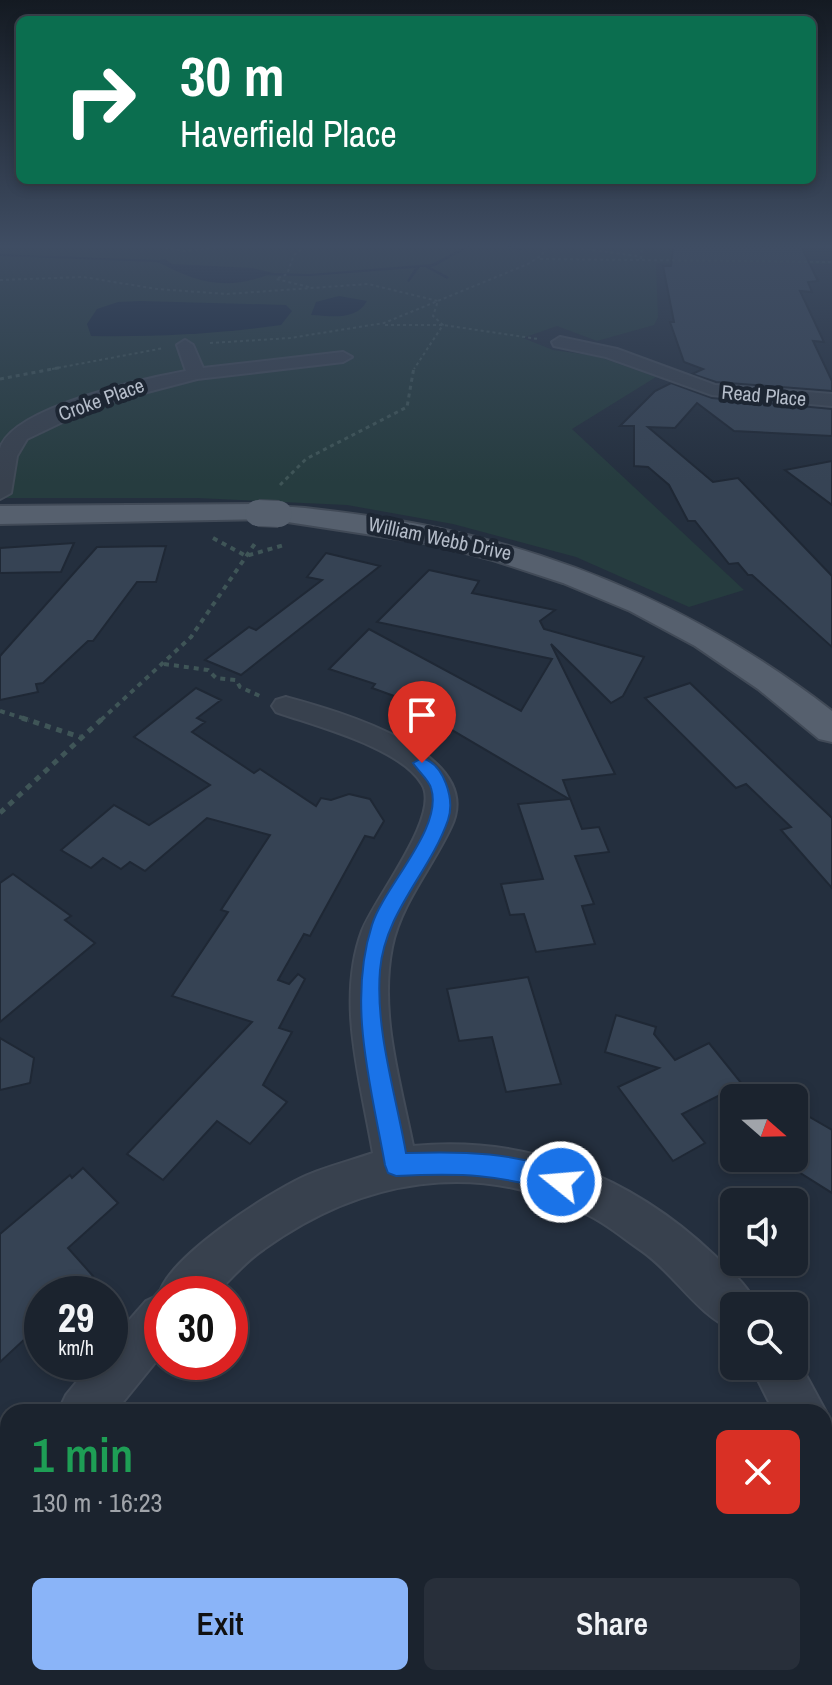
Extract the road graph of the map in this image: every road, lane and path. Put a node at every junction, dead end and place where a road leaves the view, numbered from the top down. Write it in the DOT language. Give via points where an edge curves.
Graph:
graph roads {
  1 [pos="443,325"];
  2 [pos="369,326"];
  3 [pos="560,342"];
  4 [pos="185,345"];
  5 [pos="343,357"];
  6 [pos="196,373"];
  7 [pos="832,400"];
  8 [pos="0,493"];
  9 [pos="268,512"];
  10 [pos="0,515"];
  11 [pos="164,664"];
  12 [pos="286,706"];
  13 [pos="0,711"];
  14 [pos="832,730"];
  15 [pos="80,737"];
  16 [pos="0,813"];
  17 [pos="396,1165"];
  18 [pos="199,1276"];
  19 [pos="720,1292"];
  20 [pos="144,1339"];
  21 [pos="783,1380"];
  22 [pos="90,1404"];
  23 [pos="796,1404"];
  1 -- 2 [label="path"];
  1 -- 3 [label="path"];
  1 -- 9 [label="path" via="415,364 407,407 306,459"];
  3 -- 7 [label="street, Read Place" via="611,353 712,390"];
  4 -- 6 [label="street"];
  5 -- 6 [label="street, Croke Place"];
  6 -- 8 [label="street, Croke Place" via="137,384 35,425 12,444"];
  9 -- 10 [label="main road, William Webb Drive"];
  9 -- 11 [label="path" via="215,605"];
  9 -- 14 [label="main road, William Webb Drive" via="426,532 567,572 706,637 773,681"];
  11 -- 12 [label="path" via="208,670"];
  11 -- 15 [label="path"];
  12 -- 17 [label="street" via="409,753 428,768 443,797 440,818 383,921 370,970 372,1024"];
  13 -- 15 [label="path"];
  15 -- 16 [label="path"];
  17 -- 18 [label="street" via="330,1184 277,1211 236,1239"];
  17 -- 19 [label="street" via="507,1166 579,1188 650,1227"];
  20 -- 22 [label="street"];
  21 -- 23 [label="street"];
}
